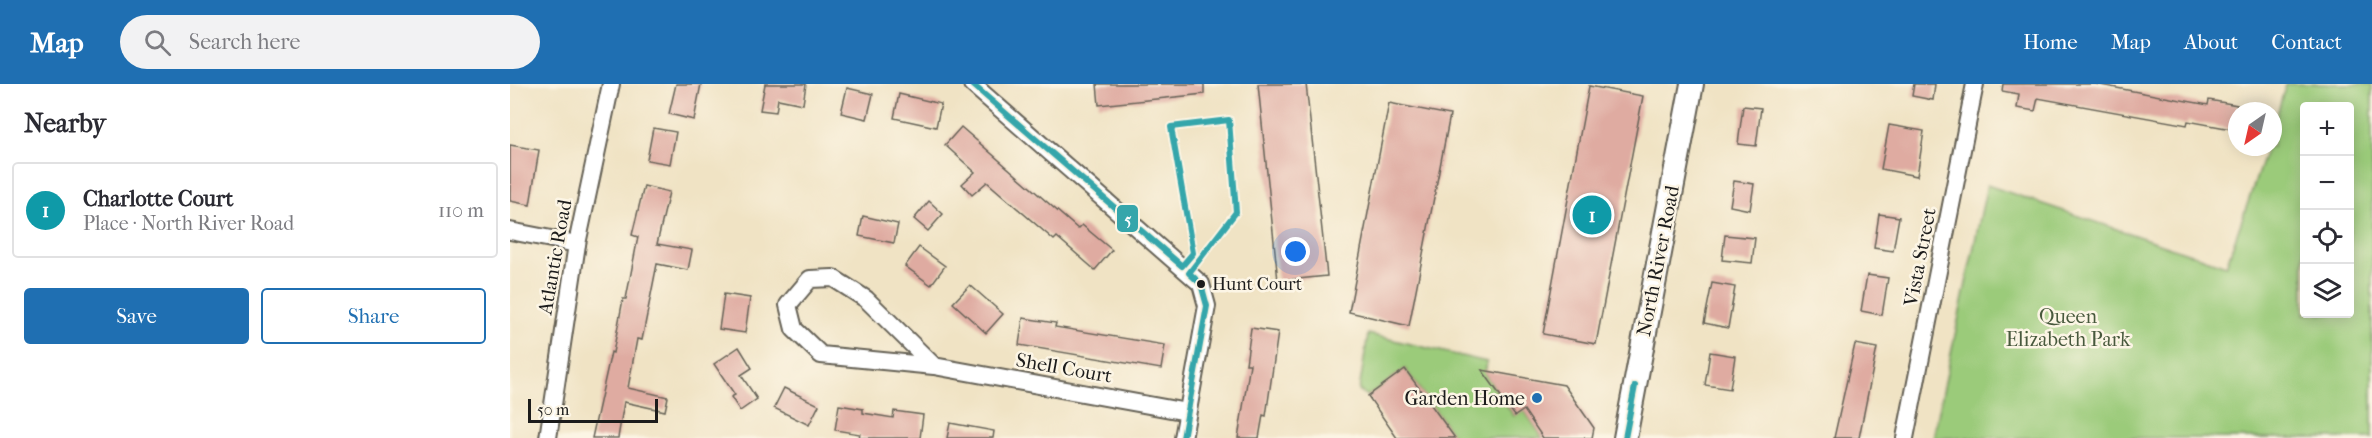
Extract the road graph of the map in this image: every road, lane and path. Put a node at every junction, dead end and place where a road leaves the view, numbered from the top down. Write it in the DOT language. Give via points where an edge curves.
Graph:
graph roads {
  1 [pos="611,84"];
  2 [pos="972,84"];
  3 [pos="1692,84"];
  4 [pos="1975,84"];
  5 [pos="510,231"];
  6 [pos="577,244"];
  7 [pos="934,366"];
  8 [pos="1187,412"];
  9 [pos="548,438"];
  10 [pos="1183,438"];
  11 [pos="1625,438"];
  12 [pos="1905,438"];
  1 -- 6 [label="street, Atlantic Road"];
  2 -- 8 [label="street" via="1201,284 1207,306"];
  3 -- 11 [label="main road, North River Road"];
  4 -- 12 [label="street, Vista Street"];
  5 -- 6 [label="street"];
  6 -- 9 [label="street, Atlantic Road"];
  7 -- 7 [label="street, Shell Court" via="866,299 833,278 810,279 788,305 794,329 821,356"];
  7 -- 8 [label="street, Shell Court"];
  8 -- 10 [label="street"];
}
